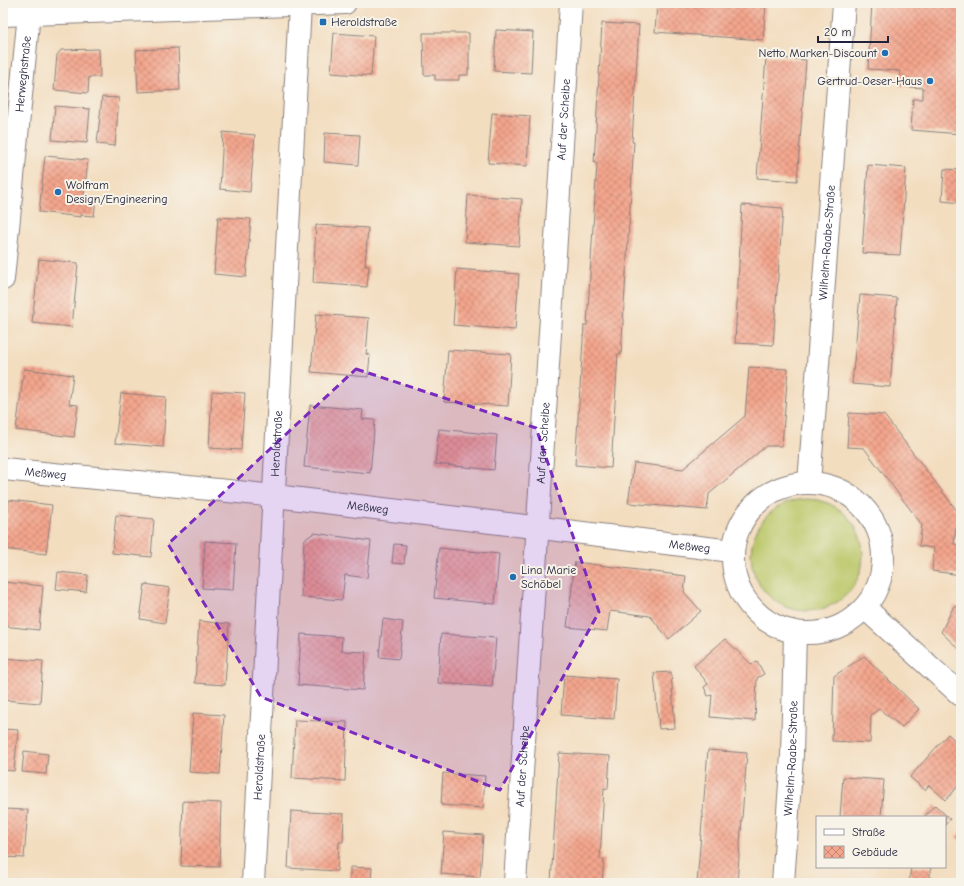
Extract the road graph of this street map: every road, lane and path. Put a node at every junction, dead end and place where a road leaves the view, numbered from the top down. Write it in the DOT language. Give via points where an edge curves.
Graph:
graph roads {
  1 [pos="345,3"];
  2 [pos="571,3"];
  3 [pos="844,3"];
  4 [pos="300,5"];
  5 [pos="29,13"];
  6 [pos="3,15"];
  7 [pos="3,279"];
  8 [pos="3,469"];
  9 [pos="809,483"];
  10 [pos="273,496"];
  11 [pos="538,528"];
  12 [pos="732,551"];
  13 [pos="865,608"];
  14 [pos="795,633"];
  15 [pos="961,695"];
  16 [pos="253,883"];
  17 [pos="515,883"];
  18 [pos="783,883"];
  1 -- 4 [label="street"];
  2 -- 11 [label="street, Auf der Scheibe"];
  3 -- 9 [label="street, Wilhelm-Raabe-Straße"];
  4 -- 5 [label="street"];
  4 -- 10 [label="street, Heroldstraße"];
  5 -- 6 [label="street"];
  5 -- 7 [label="street, Herweghstraße"];
  8 -- 10 [label="street, Meßweg"];
  9 -- 12 [label="street" via="784,486 760,499 741,521"];
  9 -- 13 [label="street" via="831,486 863,506 878,529 884,558 880,584"];
  10 -- 11 [label="street, Meßweg"];
  10 -- 16 [label="street, Heroldstraße"];
  11 -- 12 [label="street, Meßweg"];
  11 -- 17 [label="street, Auf der Scheibe"];
  12 -- 14 [label="street" via="737,586 757,614"];
  13 -- 14 [label="street" via="846,624 818,633"];
  13 -- 15 [label="street"];
  14 -- 18 [label="street, Wilhelm-Raabe-Straße" via="792,755"];
}
